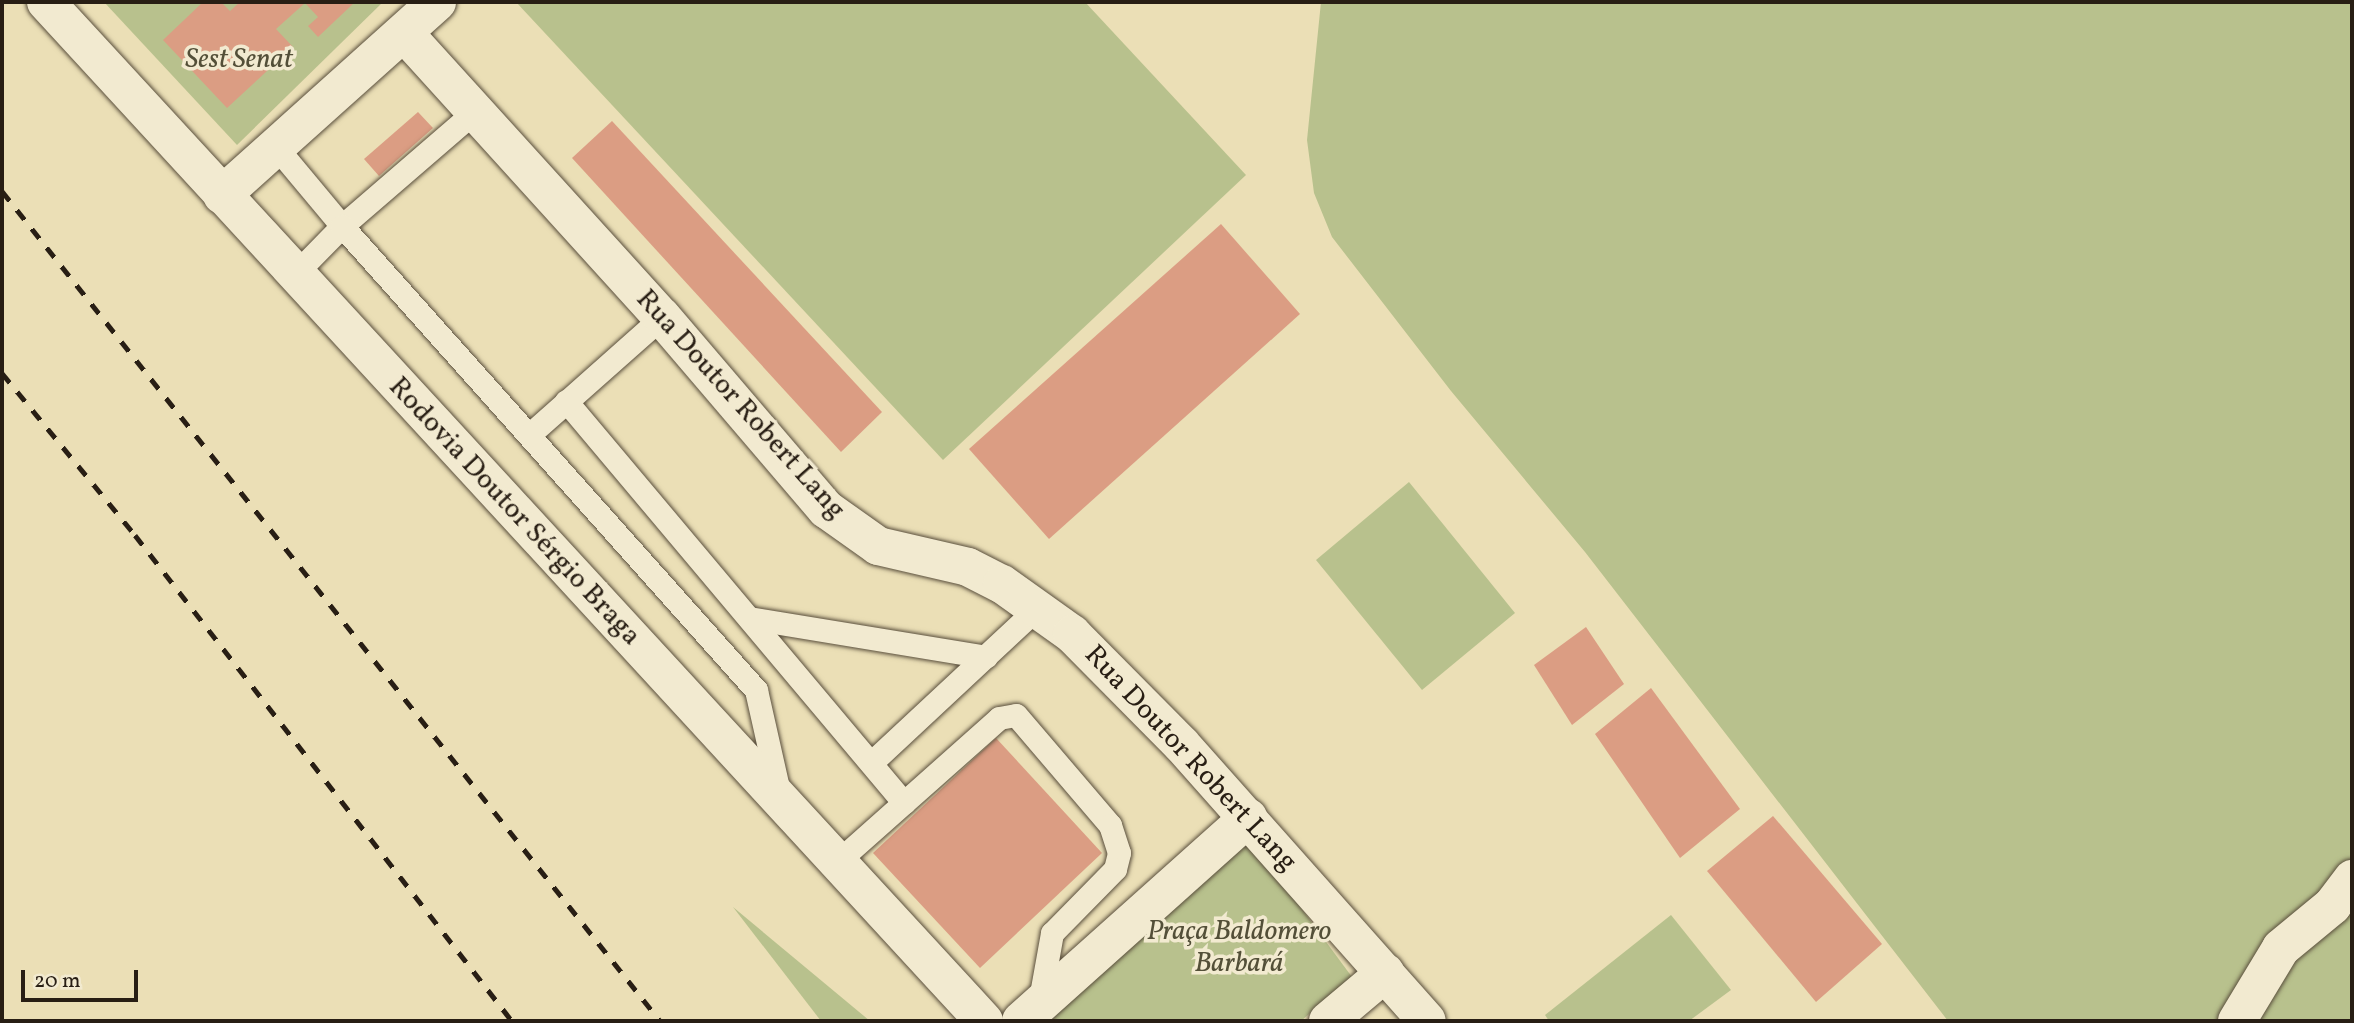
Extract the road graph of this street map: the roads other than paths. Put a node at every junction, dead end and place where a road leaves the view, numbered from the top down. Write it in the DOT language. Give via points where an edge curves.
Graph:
graph roads {
  1 [pos="46,2"];
  2 [pos="437,2"];
  3 [pos="405,34"];
  4 [pos="475,111"];
  5 [pos="276,147"];
  6 [pos="222,195"];
  7 [pos="342,226"];
  8 [pos="295,275"];
  9 [pos="662,317"];
  10 [pos="566,401"];
  11 [pos="528,435"];
  12 [pos="1038,607"];
  13 [pos="749,618"];
  14 [pos="986,657"];
  15 [pos="871,763"];
  16 [pos="781,802"];
  17 [pos="904,803"];
  18 [pos="1248,818"];
  19 [pos="837,862"];
  20 [pos="2352,879"];
  21 [pos="1385,973"];
  22 [pos="1030,1013"];
  23 [pos="984,1021"];
  24 [pos="1328,1021"];
  25 [pos="1427,1021"];
  26 [pos="2237,1021"];
  1 -- 6 [label="street, Rodovia Doutor Sérgio Braga"];
  2 -- 3 [label="street"];
  3 -- 4 [label="street, Rua Doutor Robert Lang"];
  3 -- 5 [label="street"];
  4 -- 7 [label="lane"];
  4 -- 9 [label="street, Rua Doutor Robert Lang"];
  5 -- 6 [label="street"];
  5 -- 7 [label="lane"];
  6 -- 8 [label="street, Rodovia Doutor Sérgio Braga"];
  7 -- 8 [label="lane"];
  7 -- 11 [label="lane"];
  8 -- 16 [label="street, Rodovia Doutor Sérgio Braga"];
  9 -- 10 [label="lane"];
  9 -- 12 [label="street, Rua Doutor Robert Lang" via="827,509 850,529 878,546 968,566"];
  10 -- 11 [label="lane"];
  10 -- 13 [label="lane"];
  11 -- 16 [label="lane" via="755,690"];
  12 -- 14 [label="lane"];
  12 -- 18 [label="street, Rua Doutor Robert Lang" via="1125,685"];
  13 -- 14 [label="lane"];
  13 -- 15 [label="lane"];
  14 -- 15 [label="lane"];
  15 -- 17 [label="lane"];
  16 -- 19 [label="street, Rodovia Doutor Sérgio Braga"];
  17 -- 19 [label="lane"];
  17 -- 22 [label="lane" via="999,718 1011,713 1110,825 1118,864 1055,928"];
  18 -- 21 [label="street, Rua Doutor Robert Lang"];
  18 -- 22 [label="street"];
  19 -- 23 [label="street, Rodovia Doutor Sérgio Braga"];
  20 -- 26 [label="street" via="2332,906 2281,948"];
  21 -- 24 [label="street"];
  21 -- 25 [label="street, Rua Doutor Robert Lang"];
}
